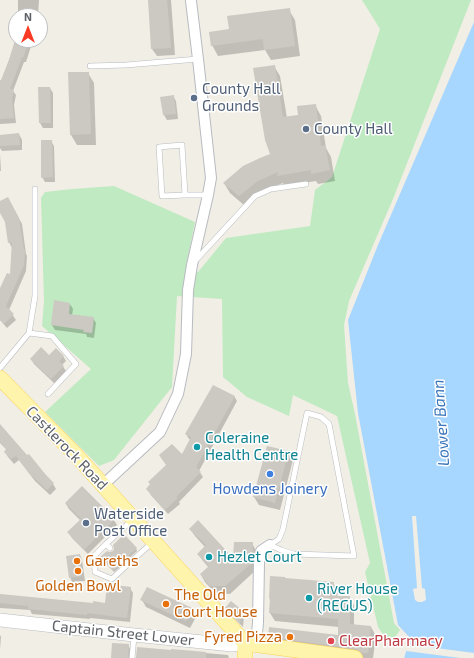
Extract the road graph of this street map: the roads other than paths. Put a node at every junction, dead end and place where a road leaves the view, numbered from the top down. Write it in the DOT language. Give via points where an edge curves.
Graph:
graph roads {
  1 [pos="191,1"];
  2 [pos="198,59"];
  3 [pos="90,66"];
  4 [pos="306,184"];
  5 [pos="35,189"];
  6 [pos="185,195"];
  7 [pos="208,195"];
  8 [pos="192,263"];
  9 [pos="29,333"];
  10 [pos="0,368"];
  11 [pos="0,378"];
  12 [pos="48,394"];
  13 [pos="103,485"];
  14 [pos="133,519"];
  15 [pos="153,541"];
  16 [pos="270,545"];
  17 [pos="0,620"];
  18 [pos="134,635"];
  19 [pos="245,643"];
  20 [pos="132,658"];
  21 [pos="245,658"];
  22 [pos="351,658"];
  1 -- 2 [label="street"];
  2 -- 3 [label="lane"];
  2 -- 7 [label="street" via="211,178"];
  4 -- 8 [label="lane" via="271,189 255,196"];
  5 -- 9 [label="lane" via="35,296"];
  6 -- 6 [label="lane" via="162,196 159,147 182,145"];
  6 -- 7 [label="lane"];
  7 -- 8 [label="street"];
  8 -- 13 [label="street" via="188,290 186,354 178,394 160,432"];
  9 -- 10 [label="lane"];
  9 -- 12 [label="lane" via="52,336 76,364"];
  11 -- 13 [label="main road, Castlerock Road"];
  13 -- 14 [label="main road, Castlerock Road"];
  14 -- 15 [label="main road, Castlerock Road"];
  14 -- 15 [label="lane" via="108,546 94,556 94,572 112,579 125,563"];
  15 -- 19 [label="main road, Castlerock Road"];
  16 -- 16 [label="lane" via="294,554 354,556 329,424 320,417 306,413 283,529 279,538"];
  16 -- 19 [label="street" via="261,551 259,562 257,633"];
  17 -- 18 [label="main road, Captain Street Lower"];
  18 -- 19 [label="main road, Captain Street Lower" via="232,645"];
  18 -- 20 [label="lane"];
  19 -- 21 [label="main road"];
  19 -- 22 [label="main road"];
}
